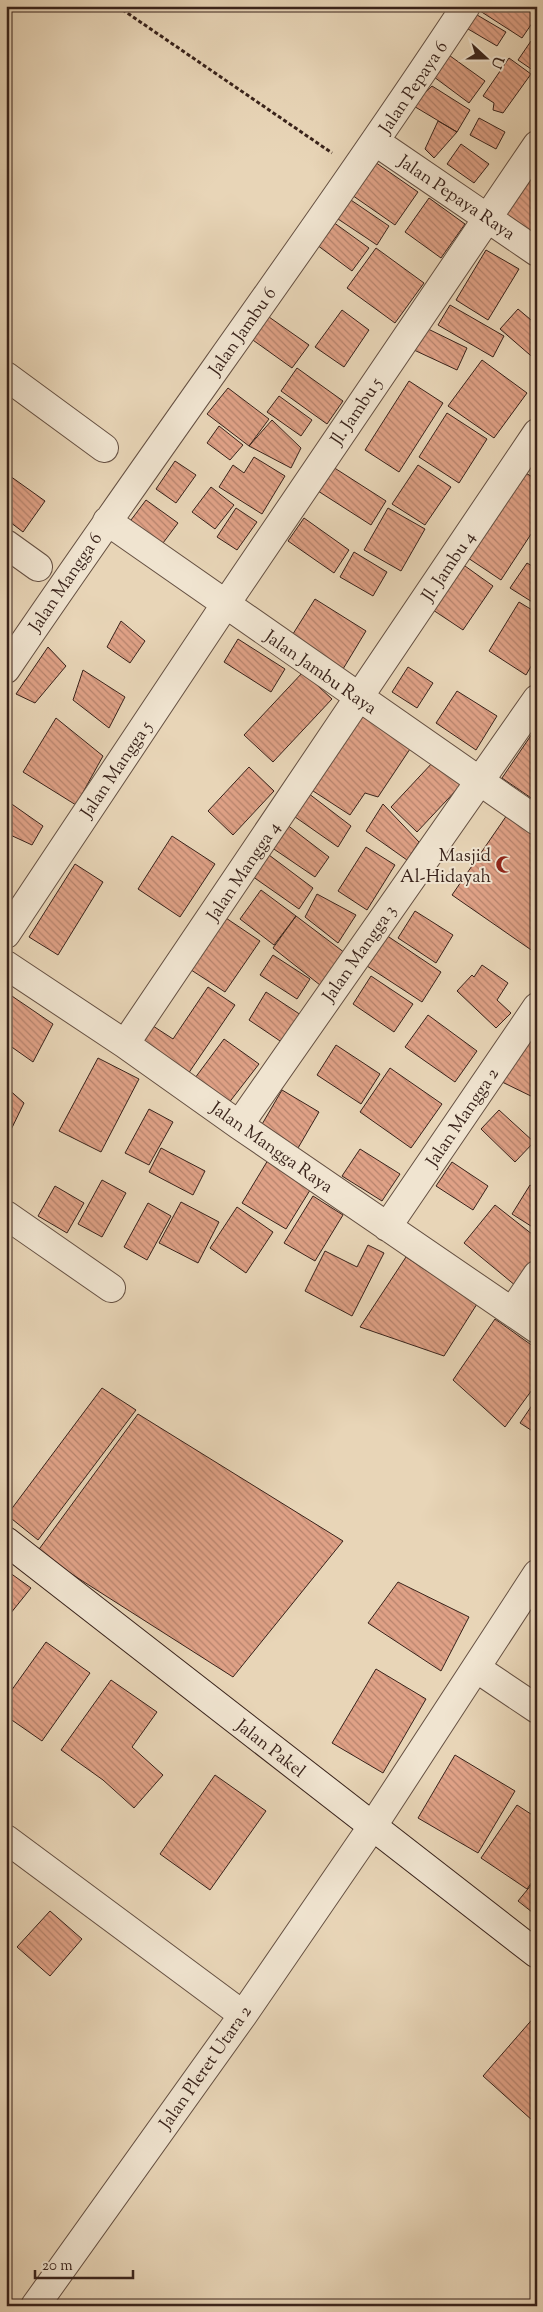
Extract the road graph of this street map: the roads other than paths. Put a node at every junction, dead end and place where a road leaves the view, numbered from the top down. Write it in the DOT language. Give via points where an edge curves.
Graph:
graph roads {
  1 [pos="466,6"];
  2 [pos="376,142"];
  3 [pos="537,145"];
  4 [pos="486,217"];
  5 [pos="537,252"];
  6 [pos="6,376"];
  7 [pos="537,433"];
  8 [pos="104,448"];
  9 [pos="107,521"];
  10 [pos="6,544"];
  11 [pos="38,567"];
  12 [pos="225,605"];
  13 [pos="6,669"];
  14 [pos="360,698"];
  15 [pos="537,699"];
  16 [pos="479,781"];
  17 [pos="537,821"];
  18 [pos="6,934"];
  19 [pos="6,965"];
  20 [pos="537,1008"];
  21 [pos="126,1044"];
  22 [pos="239,1125"];
  23 [pos="6,1215"];
  24 [pos="387,1226"];
  25 [pos="537,1275"];
  26 [pos="111,1288"];
  27 [pos="512,1312"];
  28 [pos="537,1329"];
  29 [pos="6,1541"];
  30 [pos="537,1574"];
  31 [pos="476,1668"];
  32 [pos="537,1709"];
  33 [pos="372,1827"];
  34 [pos="6,1839"];
  35 [pos="537,1954"];
  36 [pos="243,2015"];
  37 [pos="35,2306"];
  1 -- 2 [label="street, Jalan Pepaya 6"];
  2 -- 4 [label="street, Jalan Pepaya Raya"];
  2 -- 9 [label="street, Jalan Jambu 6"];
  3 -- 4 [label="street, Jl. Jambu 5"];
  4 -- 5 [label="street, Jalan Pepaya Raya"];
  4 -- 12 [label="street, Jl. Jambu 5"];
  6 -- 8 [label="street"];
  7 -- 14 [label="street, Jl. Jambu 4"];
  9 -- 12 [label="street, Jalan Jambu Raya"];
  9 -- 13 [label="street, Jalan Mangga 6"];
  10 -- 11 [label="street"];
  12 -- 14 [label="street, Jalan Jambu Raya"];
  12 -- 18 [label="street, Jalan Mangga 5"];
  14 -- 16 [label="street, Jalan Jambu Raya"];
  14 -- 21 [label="street, Jalan Mangga 4"];
  15 -- 16 [label="street, Jalan Mangga 3"];
  16 -- 17 [label="street, Jalan Jambu Raya"];
  16 -- 22 [label="street, Jalan Mangga 3"];
  19 -- 21 [label="street, Jalan Mangga Raya"];
  20 -- 24 [label="street, Jalan Mangga 2"];
  21 -- 22 [label="street, Jalan Mangga Raya"];
  22 -- 24 [label="street, Jalan Mangga Raya"];
  23 -- 26 [label="street"];
  24 -- 27 [label="street, Jalan Mangga Raya"];
  25 -- 27 [label="street"];
  27 -- 28 [label="street, Jalan Mangga Raya"];
  29 -- 33 [label="street, Jalan Pakel"];
  30 -- 31 [label="street, Jalan Pleret Utara 2"];
  31 -- 32 [label="street"];
  31 -- 33 [label="street, Jalan Pleret Utara 2"];
  33 -- 35 [label="street, Jalan Pakel"];
  33 -- 36 [label="street, Jalan Pleret Utara 2"];
  34 -- 36 [label="street"];
  36 -- 37 [label="street, Jalan Pleret Utara 2"];
}
